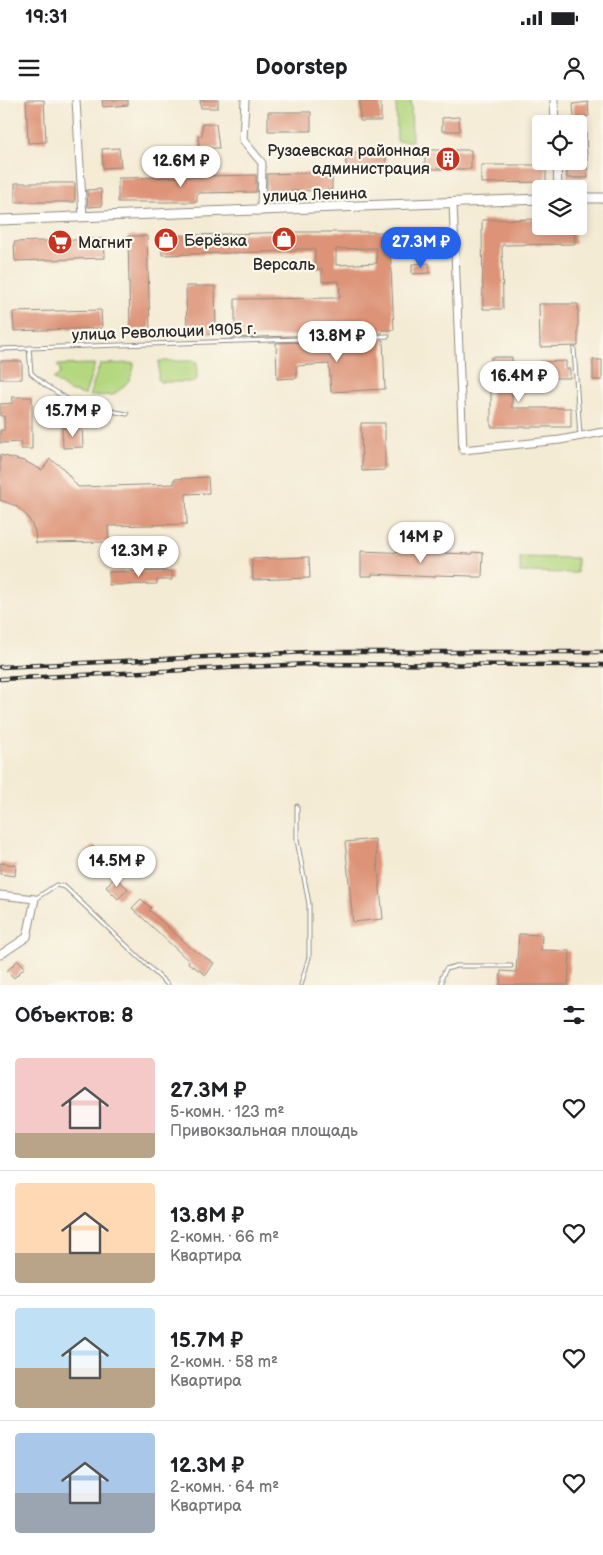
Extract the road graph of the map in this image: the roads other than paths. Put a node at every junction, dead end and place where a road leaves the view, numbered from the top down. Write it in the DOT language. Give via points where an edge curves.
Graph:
graph roads {
  1 [pos="76,100"];
  2 [pos="245,100"];
  3 [pos="554,100"];
  4 [pos="555,115"];
  5 [pos="587,198"];
  6 [pos="603,198"];
  7 [pos="532,199"];
  8 [pos="454,203"];
  9 [pos="261,211"];
  10 [pos="83,217"];
  11 [pos="0,220"];
  12 [pos="388,336"];
  13 [pos="29,348"];
  14 [pos="0,349"];
  15 [pos="574,349"];
  16 [pos="127,414"];
  17 [pos="603,432"];
  18 [pos="580,436"];
  19 [pos="297,806"];
  20 [pos="0,895"];
  21 [pos="35,899"];
  22 [pos="0,955"];
  23 [pos="511,966"];
  24 [pos="168,985"];
  25 [pos="301,985"];
  26 [pos="442,985"];
  1 -- 10 [label="street"];
  2 -- 9 [label="street" via="243,140 262,163"];
  3 -- 4 [label="street"];
  5 -- 6 [label="street"];
  7 -- 8 [label="street, улица Ленина"];
  8 -- 9 [label="street, улица Ленина"];
  8 -- 18 [label="street" via="463,450"];
  9 -- 10 [label="street, улица Ленина"];
  10 -- 11 [label="street, улица Ленина"];
  12 -- 13 [label="lane, улица Революции 1905 г."];
  13 -- 14 [label="lane, улица Революции 1905 г."];
  13 -- 16 [label="lane" via="31,373 45,385 77,405"];
  15 -- 18 [label="lane"];
  17 -- 18 [label="street"];
  19 -- 25 [label="lane" via="297,840 309,904 309,956"];
  20 -- 21 [label="street"];
  21 -- 22 [label="street" via="27,937"];
  21 -- 24 [label="lane" via="56,886 65,887"];
  23 -- 26 [label="lane" via="456,966 446,969"];
}
